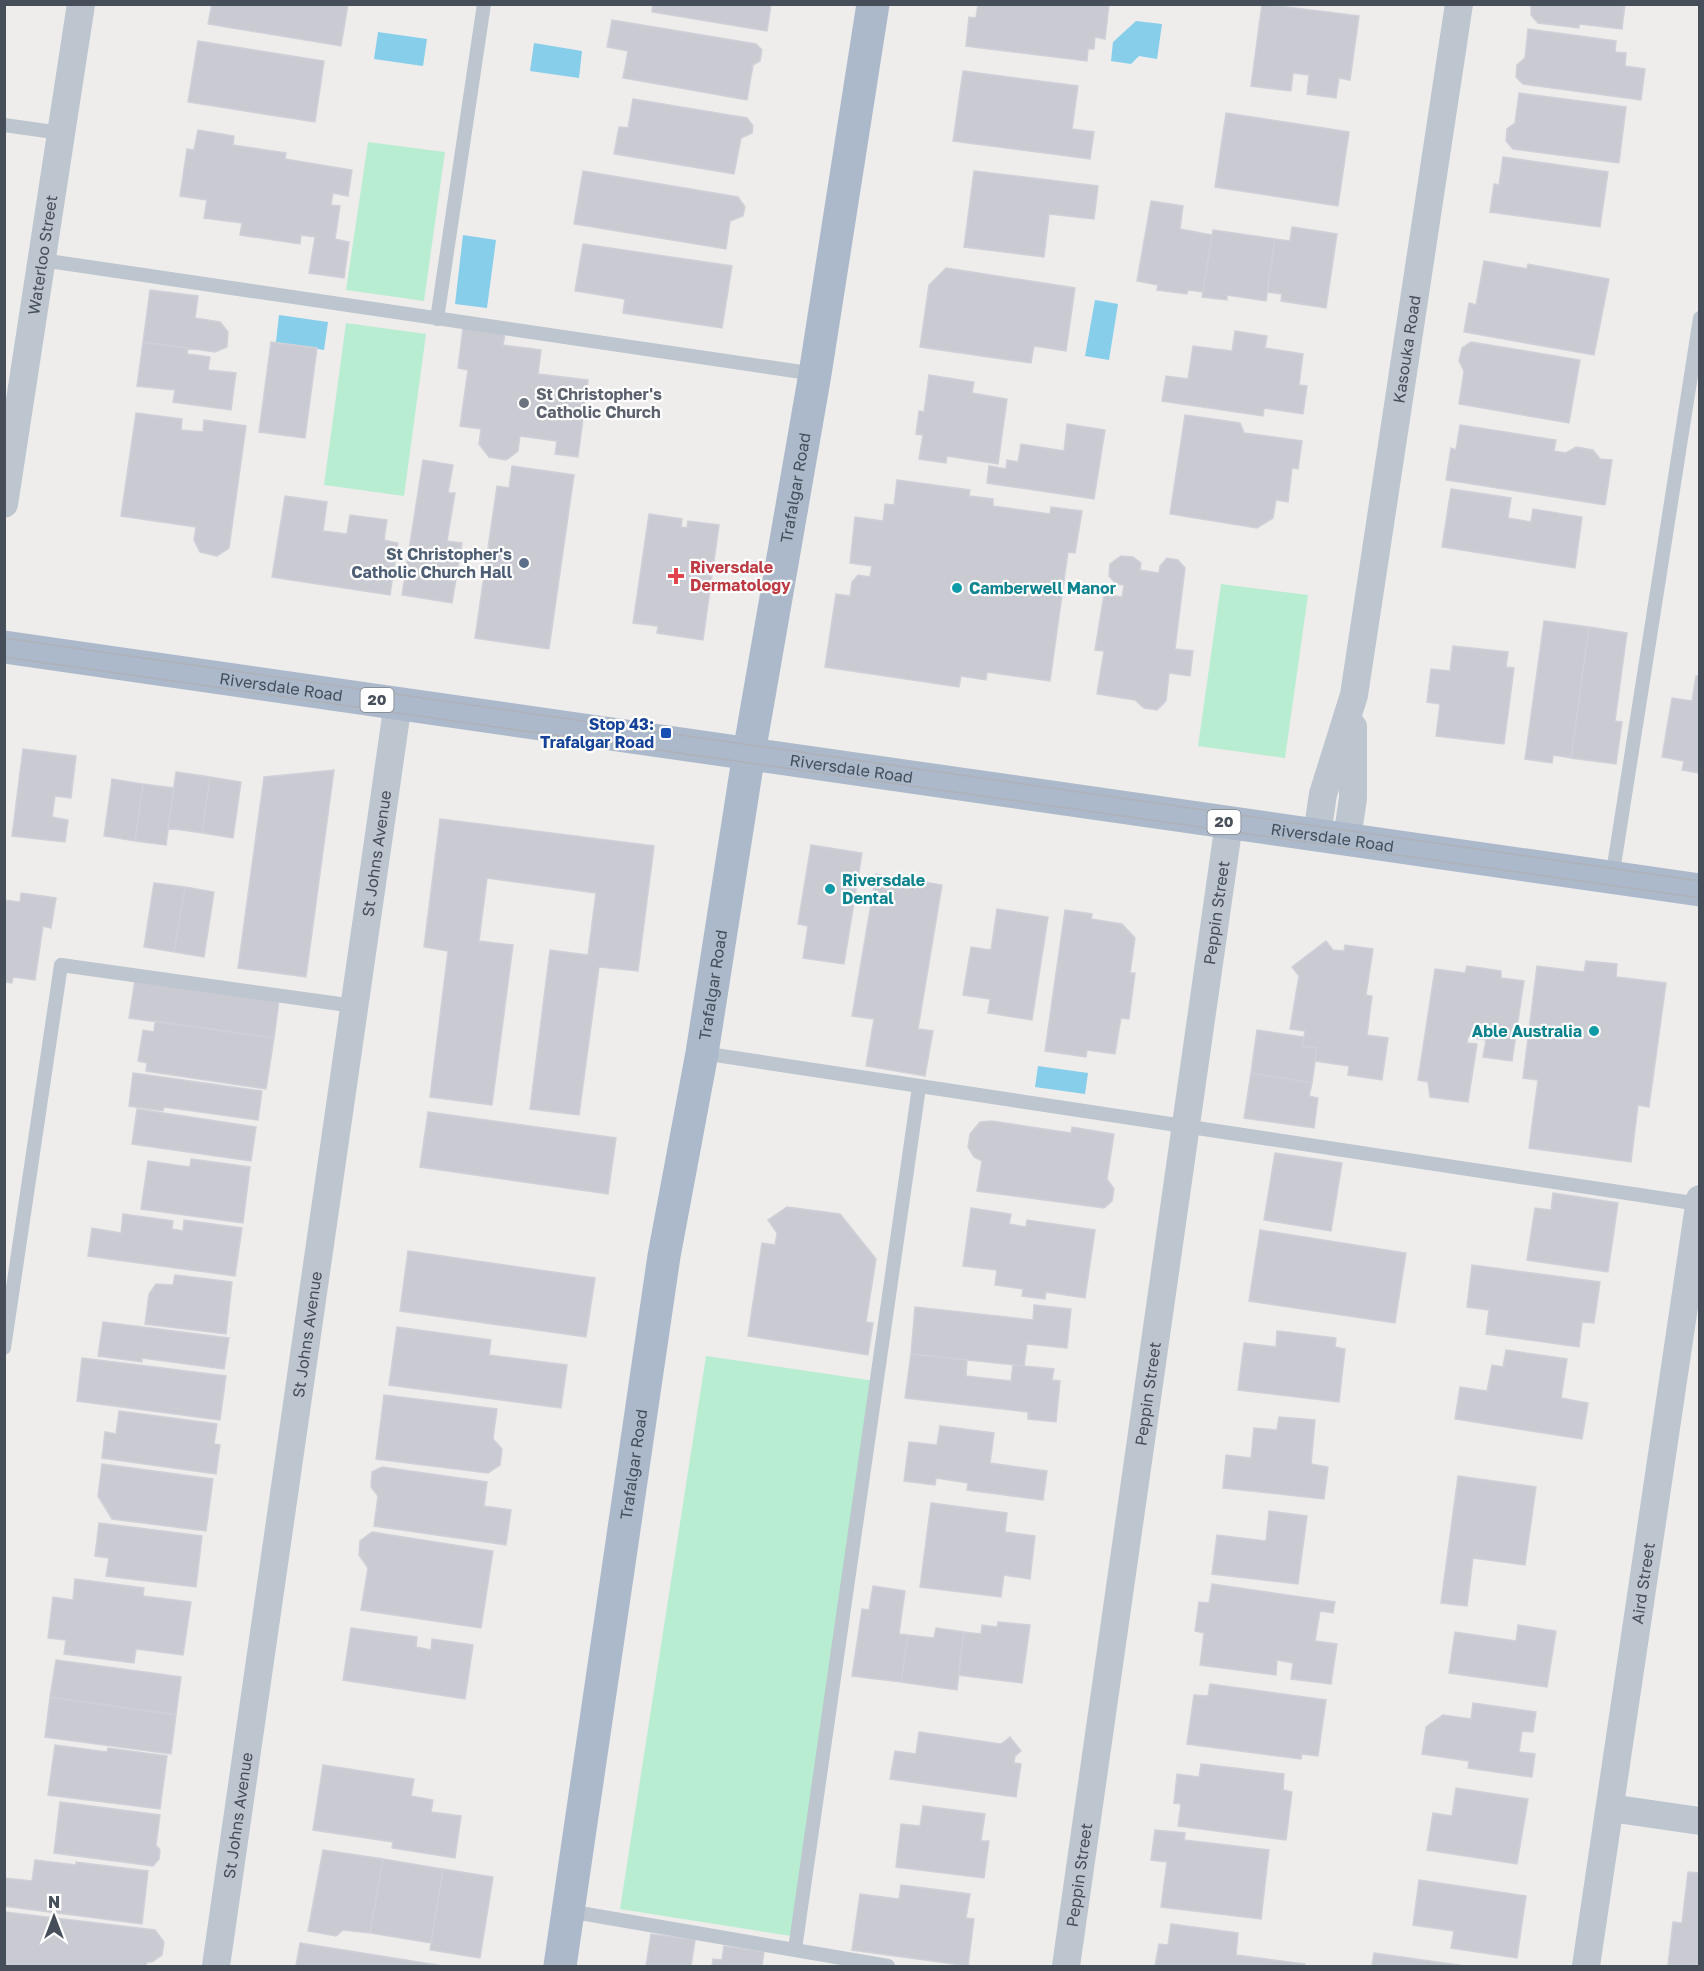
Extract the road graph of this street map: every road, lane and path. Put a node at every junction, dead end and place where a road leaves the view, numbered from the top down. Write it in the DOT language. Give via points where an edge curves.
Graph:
graph roads {
  1 [pos="81,4"];
  2 [pos="484,4"];
  3 [pos="873,4"];
  4 [pos="1459,4"];
  5 [pos="4,125"];
  6 [pos="61,133"];
  7 [pos="42,260"];
  8 [pos="1700,318"];
  9 [pos="437,319"];
  10 [pos="815,374"];
  11 [pos="4,504"];
  12 [pos="4,648"];
  13 [pos="398,703"];
  14 [pos="748,753"];
  15 [pos="1229,823"];
  16 [pos="1332,837"];
  17 [pos="1612,878"];
  18 [pos="1700,890"];
  19 [pos="354,1006"];
  20 [pos="702,1053"];
  21 [pos="919,1088"];
  22 [pos="1184,1126"];
  23 [pos="1700,1199"];
  24 [pos="1699,1204"];
  25 [pos="4,1348"];
  26 [pos="1610,1808"];
  27 [pos="1700,1821"];
  28 [pos="568,1911"];
  29 [pos="795,1949"];
  30 [pos="216,1966"];
  31 [pos="560,1966"];
  32 [pos="888,1966"];
  33 [pos="1066,1966"];
  34 [pos="1586,1966"];
  1 -- 6 [label="street, Waterloo Street"];
  2 -- 9 [label="lane"];
  3 -- 10 [label="main road, Trafalgar Road"];
  4 -- 16 [label="street, Kasouka Road" via="1354,695 1323,794"];
  5 -- 6 [label="lane"];
  6 -- 7 [label="street, Waterloo Street"];
  7 -- 9 [label="lane"];
  7 -- 11 [label="street, Waterloo Street"];
  8 -- 17 [label="lane"];
  9 -- 10 [label="lane"];
  10 -- 14 [label="main road, Trafalgar Road"];
  12 -- 13 [label="main road, Riversdale Road / 20"];
  13 -- 14 [label="main road, Riversdale Road / 20"];
  13 -- 19 [label="street, St Johns Avenue"];
  14 -- 15 [label="main road, Riversdale Road / 20"];
  14 -- 20 [label="main road, Trafalgar Road"];
  15 -- 16 [label="main road, Riversdale Road / 20"];
  15 -- 22 [label="street, Peppin Street"];
  16 -- 17 [label="main road, Riversdale Road / 20"];
  17 -- 18 [label="main road, Riversdale Road / 20"];
  19 -- 25 [label="lane" via="61,966"];
  19 -- 30 [label="street, St Johns Avenue"];
  20 -- 21 [label="lane"];
  20 -- 28 [label="main road, Trafalgar Road" via="659,1291"];
  21 -- 22 [label="lane"];
  21 -- 29 [label="lane"];
  22 -- 24 [label="lane"];
  22 -- 33 [label="street, Peppin Street"];
  23 -- 24 [label="street, Aird Street"];
  24 -- 26 [label="street, Aird Street"];
  26 -- 27 [label="street"];
  26 -- 34 [label="street, Aird Street"];
  28 -- 29 [label="lane"];
  28 -- 31 [label="main road, Trafalgar Road"];
  29 -- 32 [label="lane"];
}
